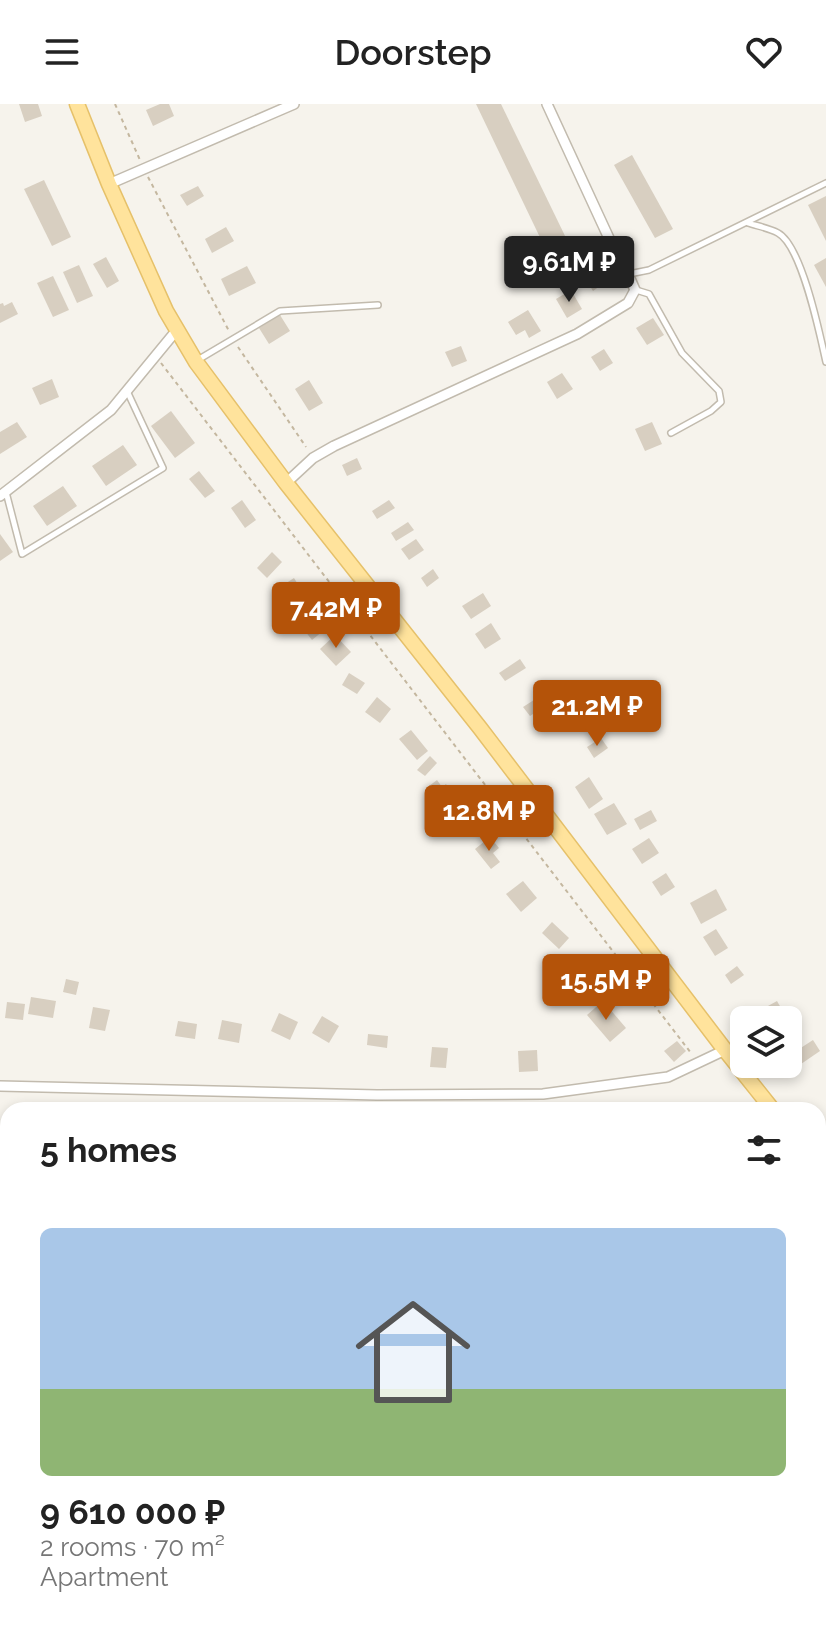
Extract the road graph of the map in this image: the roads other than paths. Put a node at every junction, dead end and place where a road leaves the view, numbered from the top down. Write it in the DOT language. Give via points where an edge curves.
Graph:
graph roads {
  1 [pos="77,104"];
  2 [pos="294,104"];
  3 [pos="547,104"];
  4 [pos="826,183"];
  5 [pos="109,184"];
  6 [pos="747,222"];
  7 [pos="628,274"];
  8 [pos="635,290"];
  9 [pos="378,305"];
  10 [pos="176,331"];
  11 [pos="196,362"];
  12 [pos="826,362"];
  13 [pos="127,390"];
  14 [pos="671,433"];
  15 [pos="286,483"];
  16 [pos="3,494"];
  17 [pos="725,1050"];
  18 [pos="0,1086"];
  19 [pos="767,1102"];
  1 -- 5 [label="main road"];
  2 -- 5 [label="street"];
  3 -- 7 [label="street"];
  4 -- 6 [label="lane"];
  5 -- 10 [label="main road"];
  6 -- 7 [label="lane" via="649,270"];
  6 -- 12 [label="lane" via="780,233 792,251 811,295"];
  7 -- 8 [label="street"];
  8 -- 14 [label="lane" via="649,294 682,353 719,391 721,402 711,411"];
  8 -- 15 [label="street" via="628,303 577,334 334,446"];
  9 -- 11 [label="lane" via="280,311"];
  10 -- 11 [label="main road"];
  10 -- 13 [label="street"];
  11 -- 15 [label="main road"];
  13 -- 16 [label="street" via="111,410"];
  13 -- 16 [label="lane" via="163,468 22,554"];
  15 -- 17 [label="main road"];
  17 -- 18 [label="street" via="668,1077 543,1094"];
  17 -- 19 [label="main road"];
}
